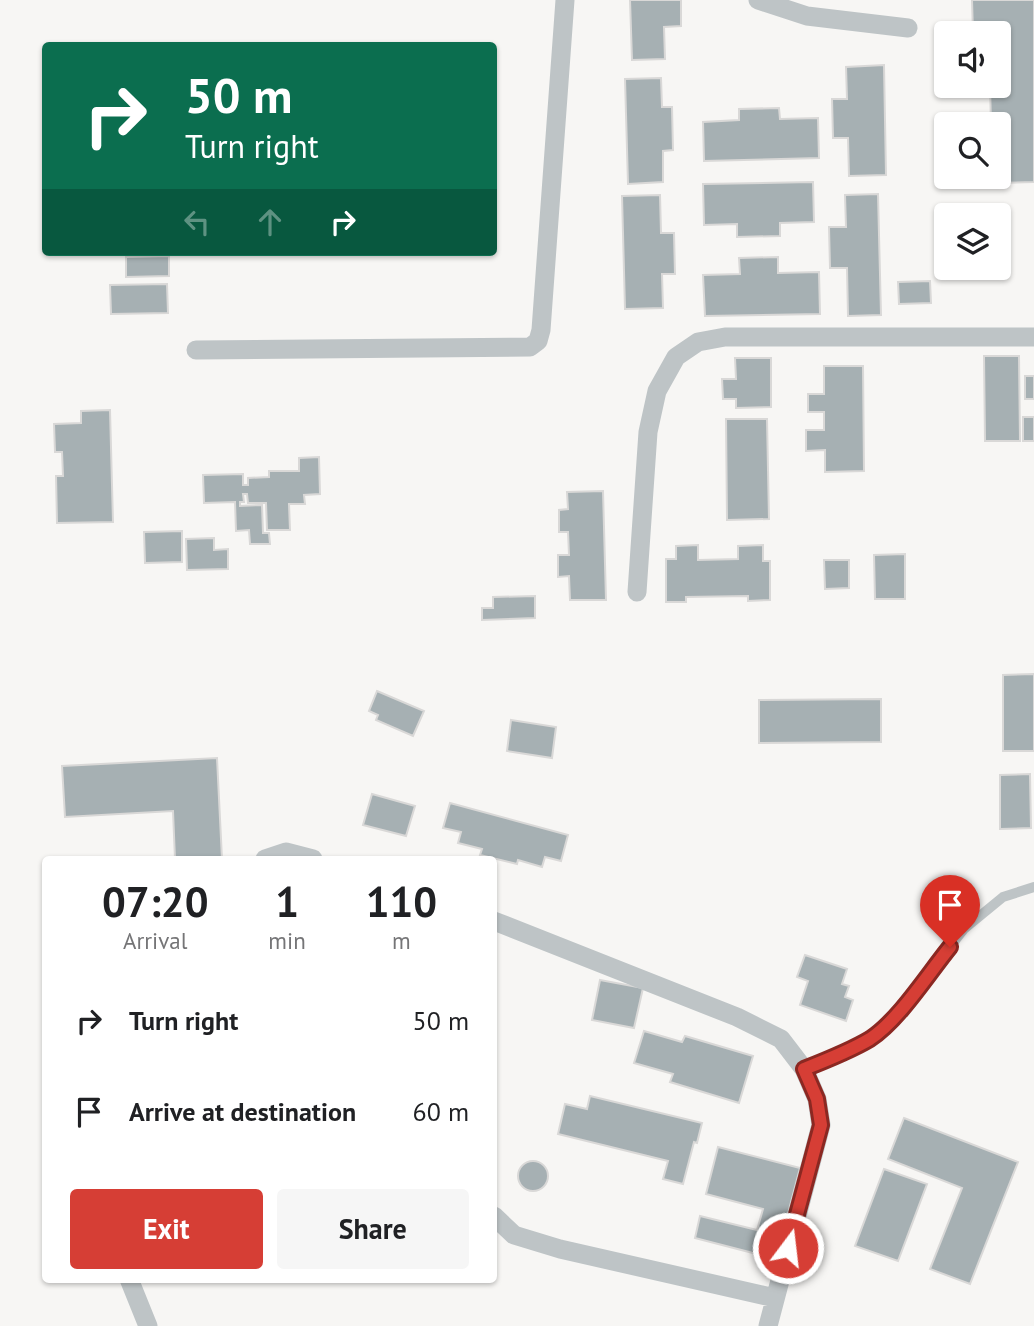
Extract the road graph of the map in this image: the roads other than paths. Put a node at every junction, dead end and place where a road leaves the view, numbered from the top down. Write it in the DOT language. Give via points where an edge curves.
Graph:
graph roads {
  1 [pos="565,0"];
  2 [pos="758,0"];
  3 [pos="908,28"];
  4 [pos="1034,337"];
  5 [pos="196,350"];
  6 [pos="638,592"];
  7 [pos="274,856"];
  8 [pos="301,856"];
  9 [pos="1034,887"];
  10 [pos="497,922"];
  11 [pos="804,1069"];
  12 [pos="497,1219"];
  13 [pos="131,1283"];
  14 [pos="775,1298"];
  15 [pos="148,1326"];
  16 [pos="768,1326"];
  1 -- 5 [label="street" via="538,341 530,347"];
  2 -- 3 [label="street" via="807,16"];
  4 -- 6 [label="street" via="725,337 698,342 676,357 657,391 648,432"];
  7 -- 8 [label="street" via="286,852"];
  9 -- 11 [label="lane" via="1003,897 964,929 893,1019 872,1038"];
  10 -- 11 [label="street" via="737,1017 781,1039"];
  11 -- 14 [label="street" via="817,1099 821,1125"];
  12 -- 14 [label="street" via="514,1235 560,1249"];
  13 -- 15 [label="street"];
  14 -- 16 [label="street"];
}
